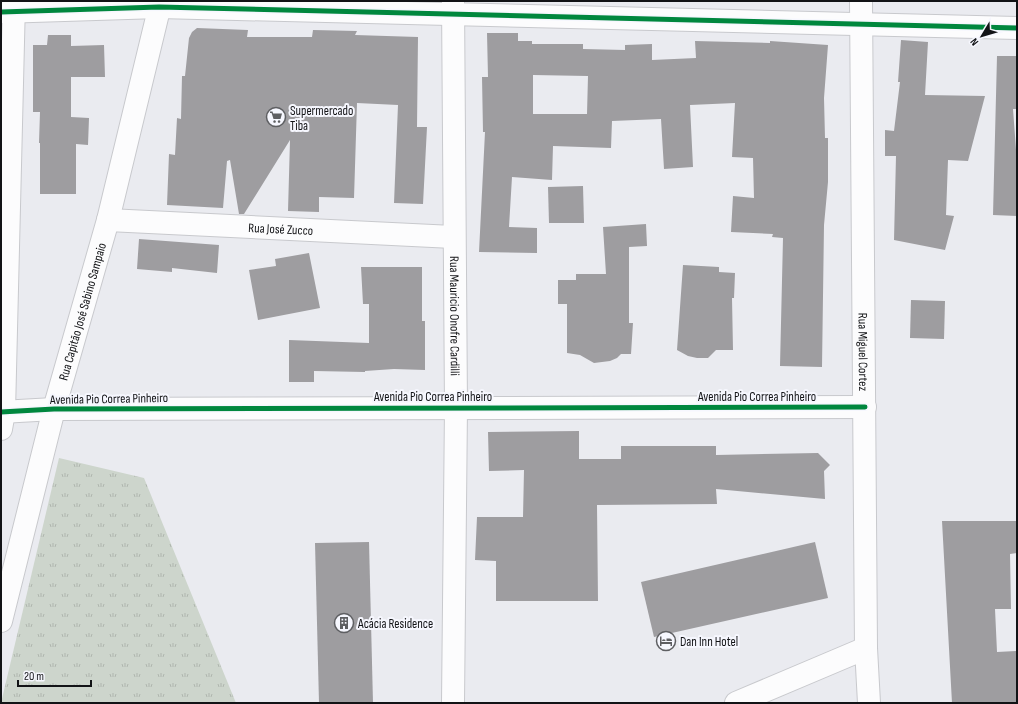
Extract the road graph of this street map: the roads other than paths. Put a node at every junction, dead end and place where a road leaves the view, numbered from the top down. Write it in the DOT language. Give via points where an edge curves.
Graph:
graph roads {
  1 [pos="861,1"];
  2 [pos="160,4"];
  3 [pos="453,7"];
  4 [pos="10,8"];
  5 [pos="861,24"];
  6 [pos="1017,28"];
  7 [pos="108,220"];
  8 [pos="453,237"];
  9 [pos="456,407"];
  10 [pos="865,407"];
  11 [pos="54,409"];
  12 [pos="2,418"];
  13 [pos="1,621"];
  14 [pos="866,648"];
  15 [pos="453,703"];
  16 [pos="736,703"];
  17 [pos="869,703"];
  1 -- 5 [label="street, Rua Miguel Cortez"];
  2 -- 3 [label="street"];
  2 -- 4 [label="street"];
  2 -- 7 [label="street, Rua Capitão José Sabino Sampaio"];
  3 -- 5 [label="street"];
  3 -- 8 [label="street, Rua Mauricio Onofre Cardilli"];
  4 -- 12 [label="street"];
  5 -- 6 [label="street"];
  5 -- 10 [label="street, Rua Miguel Cortez"];
  7 -- 8 [label="street, Rua José Zucco"];
  7 -- 11 [label="street, Rua Capitão José Sabino Sampaio"];
  8 -- 9 [label="street, Rua Mauricio Onofre Cardilli"];
  9 -- 10 [label="street, Avenida Pio Correa Pinheiro"];
  9 -- 11 [label="street, Avenida Pio Correa Pinheiro"];
  9 -- 15 [label="street, Rua Mauricio Onofre Cardilli"];
  10 -- 14 [label="street, Rua Miguel Cortez"];
  11 -- 12 [label="street, Avenida Pio Correa Pinheiro"];
  11 -- 13 [label="street, Rua Capitão José Sabino Sampaio"];
  14 -- 16 [label="street"];
  14 -- 17 [label="street, Rua Miguel Cortez"];
}
